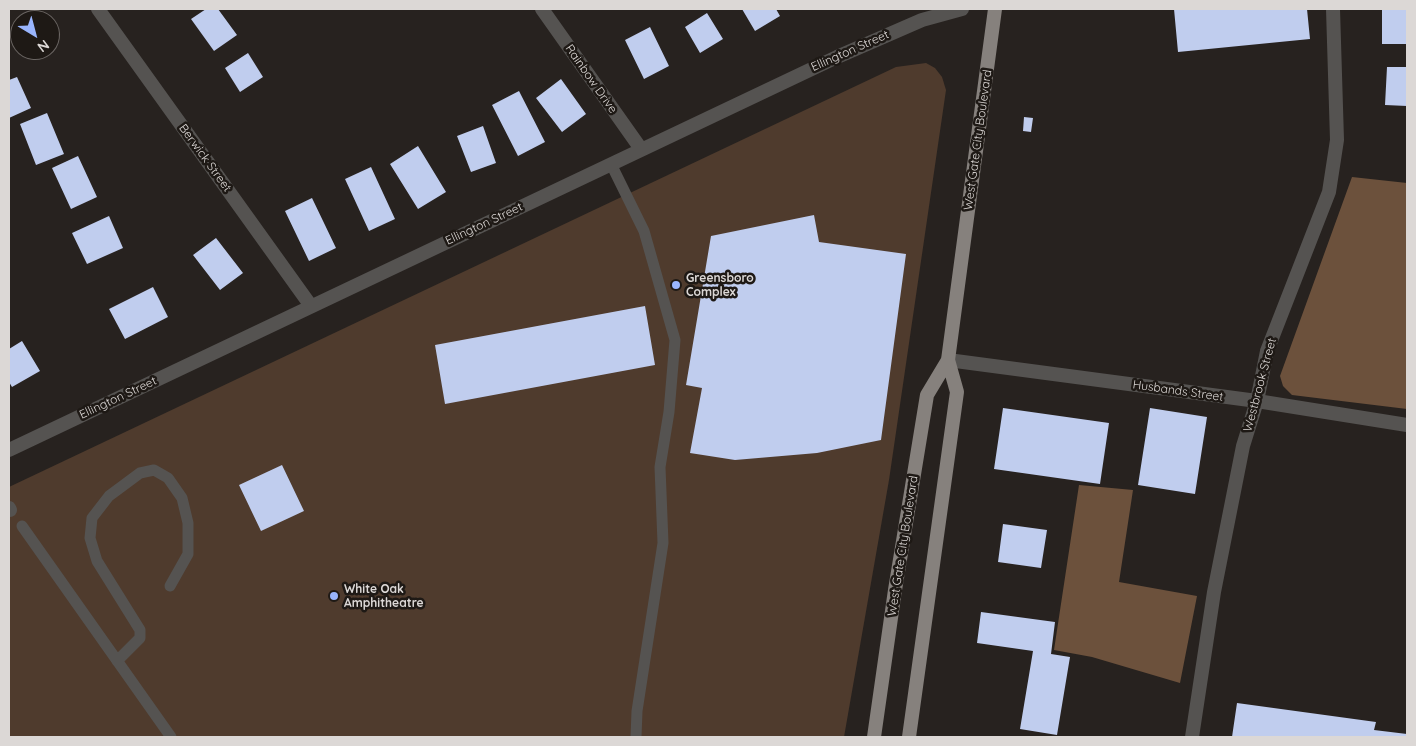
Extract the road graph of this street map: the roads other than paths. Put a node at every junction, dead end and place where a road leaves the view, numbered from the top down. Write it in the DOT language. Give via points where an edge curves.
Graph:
graph roads {
  1 [pos="98,9"];
  2 [pos="542,9"];
  3 [pos="962,9"];
  4 [pos="995,9"];
  5 [pos="1333,9"];
  6 [pos="641,149"];
  7 [pos="611,164"];
  8 [pos="311,306"];
  9 [pos="948,360"];
  10 [pos="1257,401"];
  11 [pos="1407,425"];
  12 [pos="9,450"];
  13 [pos="22,526"];
  14 [pos="170,586"];
  15 [pos="118,661"];
  16 [pos="171,737"];
  17 [pos="636,737"];
  18 [pos="874,737"];
  19 [pos="909,737"];
  20 [pos="1192,737"];
  1 -- 8 [label="street, Berwick Street"];
  2 -- 6 [label="street, Rainbow Drive"];
  3 -- 6 [label="street, Ellington Street" via="922,20 866,43"];
  4 -- 9 [label="main road, West Gate City Boulevard"];
  5 -- 10 [label="street, Westbrook Street" via="1336,140 1329,192 1267,351"];
  6 -- 7 [label="street, Ellington Street"];
  7 -- 8 [label="street, Ellington Street"];
  7 -- 17 [label="lane" via="644,231 674,340 669,412 660,467 663,543 637,711"];
  8 -- 12 [label="street, Ellington Street"];
  9 -- 10 [label="street, Husbands Street"];
  9 -- 18 [label="main road, West Gate City Boulevard" via="927,395"];
  9 -- 19 [label="main road, West Gate City Boulevard" via="957,392"];
  10 -- 11 [label="street, Husbands Street"];
  10 -- 20 [label="street, Westbrook Street" via="1243,446 1214,592"];
  13 -- 15 [label="lane"];
  14 -- 15 [label="lane" via="188,554 188,523 182,498 168,478 154,470 140,472 109,496 92,518 90,538 97,561 140,630 140,638"];
  15 -- 16 [label="lane"];
}
